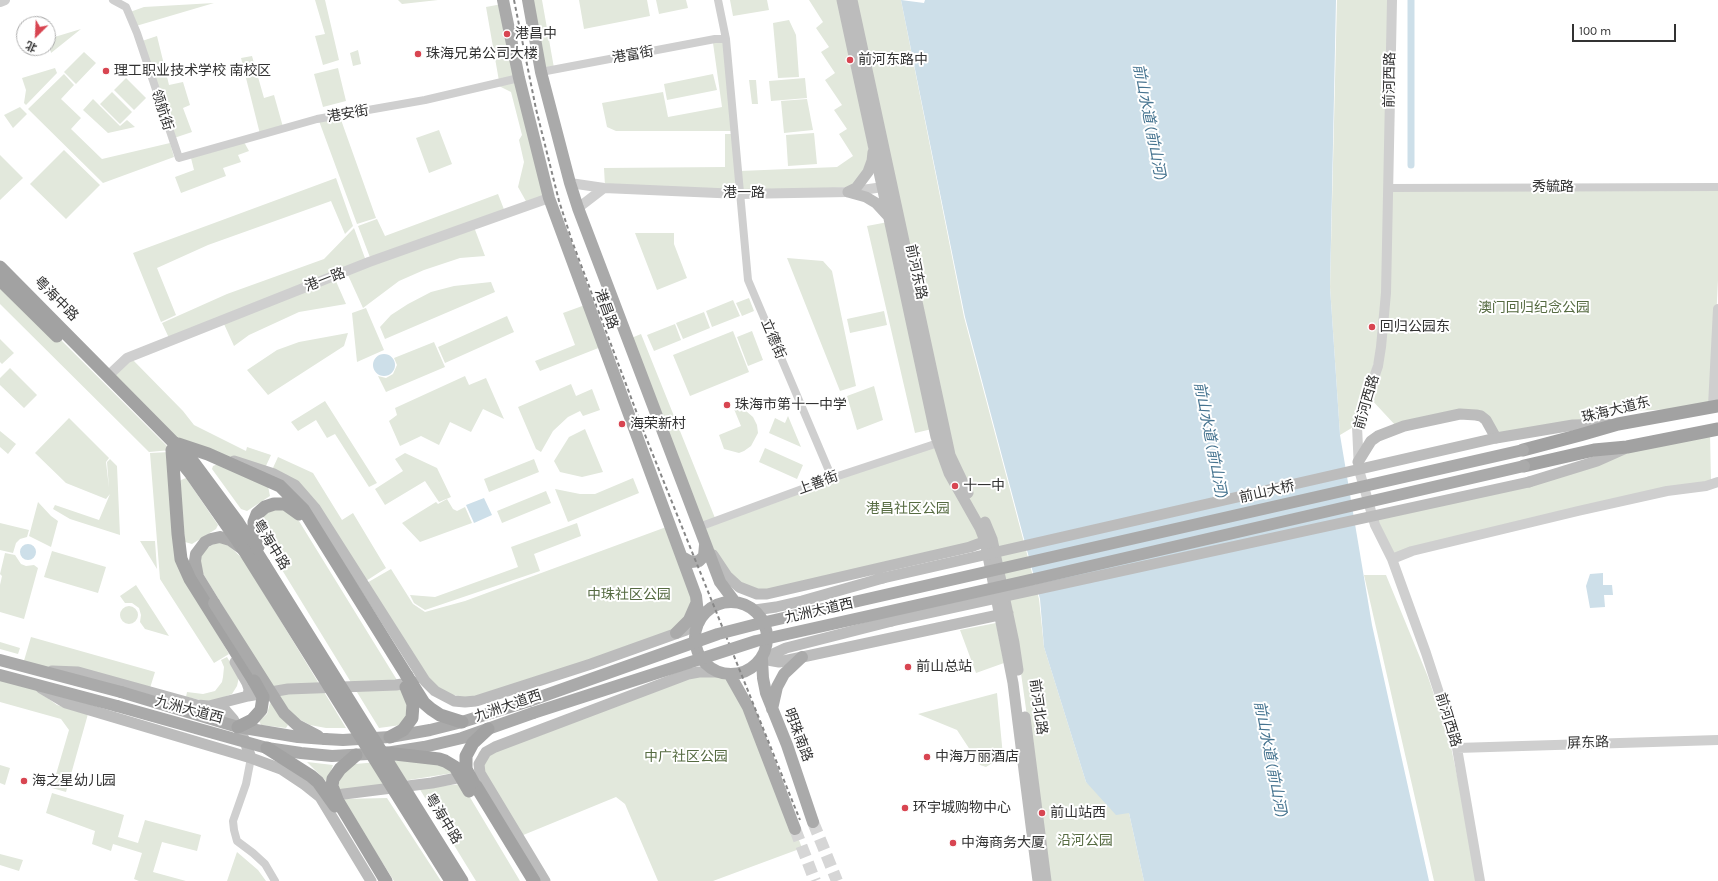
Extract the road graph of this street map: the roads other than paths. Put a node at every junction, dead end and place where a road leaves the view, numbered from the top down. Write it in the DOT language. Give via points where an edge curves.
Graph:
graph roads {
  1 [pos="5,0"];
  2 [pos="113,0"];
  3 [pos="503,0"];
  4 [pos="528,0"];
  5 [pos="718,0"];
  6 [pos="842,0"];
  7 [pos="852,0"];
  8 [pos="1392,0"];
  9 [pos="0,2"];
  10 [pos="726,39"];
  11 [pos="541,72"];
  12 [pos="519,78"];
  13 [pos="871,134"];
  14 [pos="179,158"];
  15 [pos="570,183"];
  16 [pos="883,187"];
  17 [pos="604,188"];
  18 [pos="1388,188"];
  19 [pos="1718,188"];
  20 [pos="848,192"];
  21 [pos="740,194"];
  22 [pos="549,198"];
  23 [pos="578,208"];
  24 [pos="890,220"];
  25 [pos="0,266"];
  26 [pos="0,280"];
  27 [pos="1718,309"];
  28 [pos="109,375"];
  29 [pos="1716,406"];
  30 [pos="1618,424"];
  31 [pos="1718,429"];
  32 [pos="1496,438"];
  33 [pos="938,443"];
  34 [pos="174,446"];
  35 [pos="1627,447"];
  36 [pos="1523,450"];
  37 [pos="208,454"];
  38 [pos="1358,462"];
  39 [pos="1524,466"];
  40 [pos="832,478"];
  41 [pos="1718,482"];
  42 [pos="699,527"];
  43 [pos="989,540"];
  44 [pos="705,545"];
  45 [pos="244,550"];
  46 [pos="682,557"];
  47 [pos="1392,559"];
  48 [pos="264,564"];
  49 [pos="1019,564"];
  50 [pos="696,596"];
  51 [pos="735,602"];
  52 [pos="755,610"];
  53 [pos="1004,614"];
  54 [pos="698,622"];
  55 [pos="676,633"];
  56 [pos="802,657"];
  57 [pos="762,659"];
  58 [pos="0,660"];
  59 [pos="40,670"];
  60 [pos="724,673"];
  61 [pos="0,675"];
  62 [pos="249,678"];
  63 [pos="404,678"];
  64 [pos="425,681"];
  65 [pos="36,684"];
  66 [pos="248,696"];
  67 [pos="232,700"];
  68 [pos="220,704"];
  69 [pos="772,709"];
  70 [pos="462,722"];
  71 [pos="238,727"];
  72 [pos="488,729"];
  73 [pos="390,737"];
  74 [pos="325,739"];
  75 [pos="1718,740"];
  76 [pos="267,748"];
  77 [pos="1457,748"];
  78 [pos="386,753"];
  79 [pos="356,755"];
  80 [pos="251,758"];
  81 [pos="480,773"];
  82 [pos="473,789"];
  83 [pos="320,797"];
  84 [pos="337,805"];
  85 [pos="813,822"];
  86 [pos="795,829"];
  87 [pos="275,881"];
  88 [pos="371,881"];
  89 [pos="380,881"];
  90 [pos="386,881"];
  91 [pos="451,881"];
  92 [pos="462,881"];
  93 [pos="527,881"];
  94 [pos="534,881"];
  95 [pos="545,881"];
  96 [pos="1038,881"];
  97 [pos="1046,881"];
  98 [pos="1480,881"];
  1 -- 9 [label="street"];
  2 -- 14 [label="street, 领航街" via="126,7"];
  3 -- 12 [label="main road, 港昌路"];
  4 -- 11 [label="main road, 港昌路"];
  5 -- 10 [label="street"];
  6 -- 13 [label="main road, 前河东路"];
  7 -- 43 [label="main road, 前河东路" via="950,455 985,522"];
  8 -- 18 [label="street, 前河西路"];
  10 -- 11 [label="street, 港富街"];
  10 -- 21 [label="street"];
  11 -- 15 [label="main road, 港昌路"];
  12 -- 14 [label="street, 港安街" via="425,100 316,119"];
  12 -- 22 [label="main road, 港昌路"];
  13 -- 16 [label="main road, 前河东路"];
  13 -- 20 [label="main road" via="872,161 868,172 856,188"];
  15 -- 17 [label="street, 港一路"];
  15 -- 23 [label="main road, 港昌路"];
  16 -- 20 [label="street, 港一路"];
  16 -- 24 [label="main road, 前河东路"];
  17 -- 21 [label="street, 港一路"];
  17 -- 23 [label="street"];
  18 -- 19 [label="street, 秀毓路"];
  18 -- 38 [label="street, 前河西路" via="1386,293 1381,347 1378,366 1357,426"];
  20 -- 21 [label="street, 港一路"];
  20 -- 24 [label="main road" via="876,203"];
  21 -- 40 [label="street, 立德街" via="748,280"];
  22 -- 28 [label="street, 港一路" via="369,262 127,358"];
  22 -- 46 [label="main road, 港昌路"];
  23 -- 42 [label="main road, 港昌路"];
  24 -- 33 [label="main road, 前河东路"];
  25 -- 28 [label="highway, 粤海中路"];
  26 -- 34 [label="highway, 粤海中路"];
  27 -- 29 [label="street"];
  28 -- 34 [label="highway, 粤海中路"];
  29 -- 30 [label="highway, 珠海大道东"];
  30 -- 32 [label="main road" via="1573,425"];
  30 -- 36 [label="highway, 珠海大道东"];
  31 -- 35 [label="highway"];
  32 -- 38 [label="main road" via="1481,416 1460,414 1404,426 1378,436 1370,441"];
  32 -- 52 [label="main road, bridge" via="883,578 802,601"];
  33 -- 40 [label="street, 上善街"];
  33 -- 43 [label="main road, 前河东路" via="949,472"];
  34 -- 37 [label="highway"];
  34 -- 45 [label="highway, 粤海中路"];
  34 -- 48 [label="highway, 粤海中路" via="194,463 237,521"];
  34 -- 62 [label="highway" via="181,559 190,579"];
  35 -- 39 [label="highway" via="1594,450"];
  35 -- 57 [label="main road, bridge" via="1597,462 1528,482 892,621 786,648"];
  36 -- 49 [label="main road, 前山大桥, bridge"];
  37 -- 63 [label="highway" via="280,486 303,509"];
  37 -- 64 [label="main road" via="270,472 295,485 315,508"];
  38 -- 47 [label="street, 前河西路" via="1375,525"];
  39 -- 72 [label="main road, 九洲大道西, bridge" via="756,641"];
  40 -- 42 [label="street, 上善街"];
  41 -- 47 [label="street" via="1578,511 1412,551"];
  42 -- 44 [label="main road, 港昌路"];
  43 -- 44 [label="main road" via="970,547 767,594 756,594 739,587 727,576"];
  43 -- 53 [label="main road, 前河北路"];
  44 -- 46 [label="main road" via="704,556 699,561 690,562"];
  44 -- 51 [label="main road, 港昌路" via="720,582"];
  45 -- 74 [label="main road, bridge" via="230,540 211,538 200,548 195,561 198,577 284,713 297,725"];
  45 -- 91 [label="highway, 粤海中路, bridge"];
  46 -- 50 [label="main road, 港昌路"];
  47 -- 77 [label="street, 前河西路"];
  48 -- 63 [label="highway" via="254,538 254,522 257,514 265,507 285,504 297,511"];
  48 -- 92 [label="highway, 粤海中路, bridge"];
  49 -- 70 [label="main road, 九洲大道西, bridge" via="718,634"];
  50 -- 54 [label="main road, 港昌路"];
  50 -- 55 [label="main road" via="693,614"];
  51 -- 52 [label="main road"];
  51 -- 54 [label="main road" via="724,602 714,606"];
  52 -- 57 [label="main road" via="762,618 768,638"];
  53 -- 56 [label="main road"];
  53 -- 96 [label="main road, 前河北路"];
  53 -- 97 [label="main road, 前河北路" via="1016,654"];
  54 -- 55 [label="main road"];
  54 -- 60 [label="main road" via="695,634 700,657 708,666"];
  55 -- 64 [label="main road" via="476,701 454,701 435,691"];
  56 -- 57 [label="main road" via="779,662"];
  56 -- 69 [label="main road" via="784,674 777,687"];
  57 -- 60 [label="main road" via="753,668 742,673"];
  57 -- 69 [label="main road, 明珠南路" via="766,693"];
  58 -- 59 [label="main road, 九洲大道西"];
  59 -- 68 [label="main road" via="78,672 197,705"];
  59 -- 71 [label="main road, 九洲大道西, bridge"];
  60 -- 81 [label="main road" via="688,674 495,747 486,752 480,764"];
  60 -- 86 [label="main road" via="748,707"];
  61 -- 65 [label="main road, 九洲大道西"];
  62 -- 66 [label="main road"];
  62 -- 67 [label="main road"];
  62 -- 71 [label="highway, bridge" via="263,697 261,710 252,720"];
  63 -- 70 [label="highway, bridge" via="431,709"];
  63 -- 73 [label="highway, bridge" via="414,713 407,726"];
  64 -- 66 [label="main road" via="396,685 288,690"];
  65 -- 76 [label="main road, 九洲大道西, bridge"];
  65 -- 80 [label="main road" via="66,703"];
  66 -- 67 [label="main road"];
  67 -- 68 [label="main road"];
  68 -- 80 [label="main road" via="232,717"];
  69 -- 85 [label="main road, 明珠南路"];
  70 -- 73 [label="main road, 九洲大道西, bridge"];
  71 -- 74 [label="main road, 九洲大道西, bridge"];
  72 -- 78 [label="main road, 九洲大道西, bridge" via="424,747"];
  72 -- 82 [label="highway, bridge" via="473,743 466,756 466,769"];
  73 -- 74 [label="main road, 九洲大道西, bridge"];
  75 -- 77 [label="street, 屏东路"];
  76 -- 79 [label="main road, 九洲大道西, bridge" via="332,756"];
  76 -- 84 [label="highway, bridge" via="311,776"];
  77 -- 98 [label="street, 前河西路"];
  78 -- 79 [label="main road, 九洲大道西, bridge"];
  78 -- 82 [label="highway, bridge" via="445,761 455,767"];
  79 -- 84 [label="highway, bridge" via="333,779 332,786"];
  80 -- 83 [label="main road" via="281,770"];
  80 -- 87 [label="street" via="246,784 233,821 234,830 237,841 264,864"];
  81 -- 83 [label="main road" via="432,783"];
  81 -- 95 [label="main road"];
  82 -- 93 [label="highway"];
  82 -- 94 [label="highway"];
  83 -- 88 [label="main road"];
  84 -- 89 [label="highway"];
  84 -- 90 [label="highway"];
}
